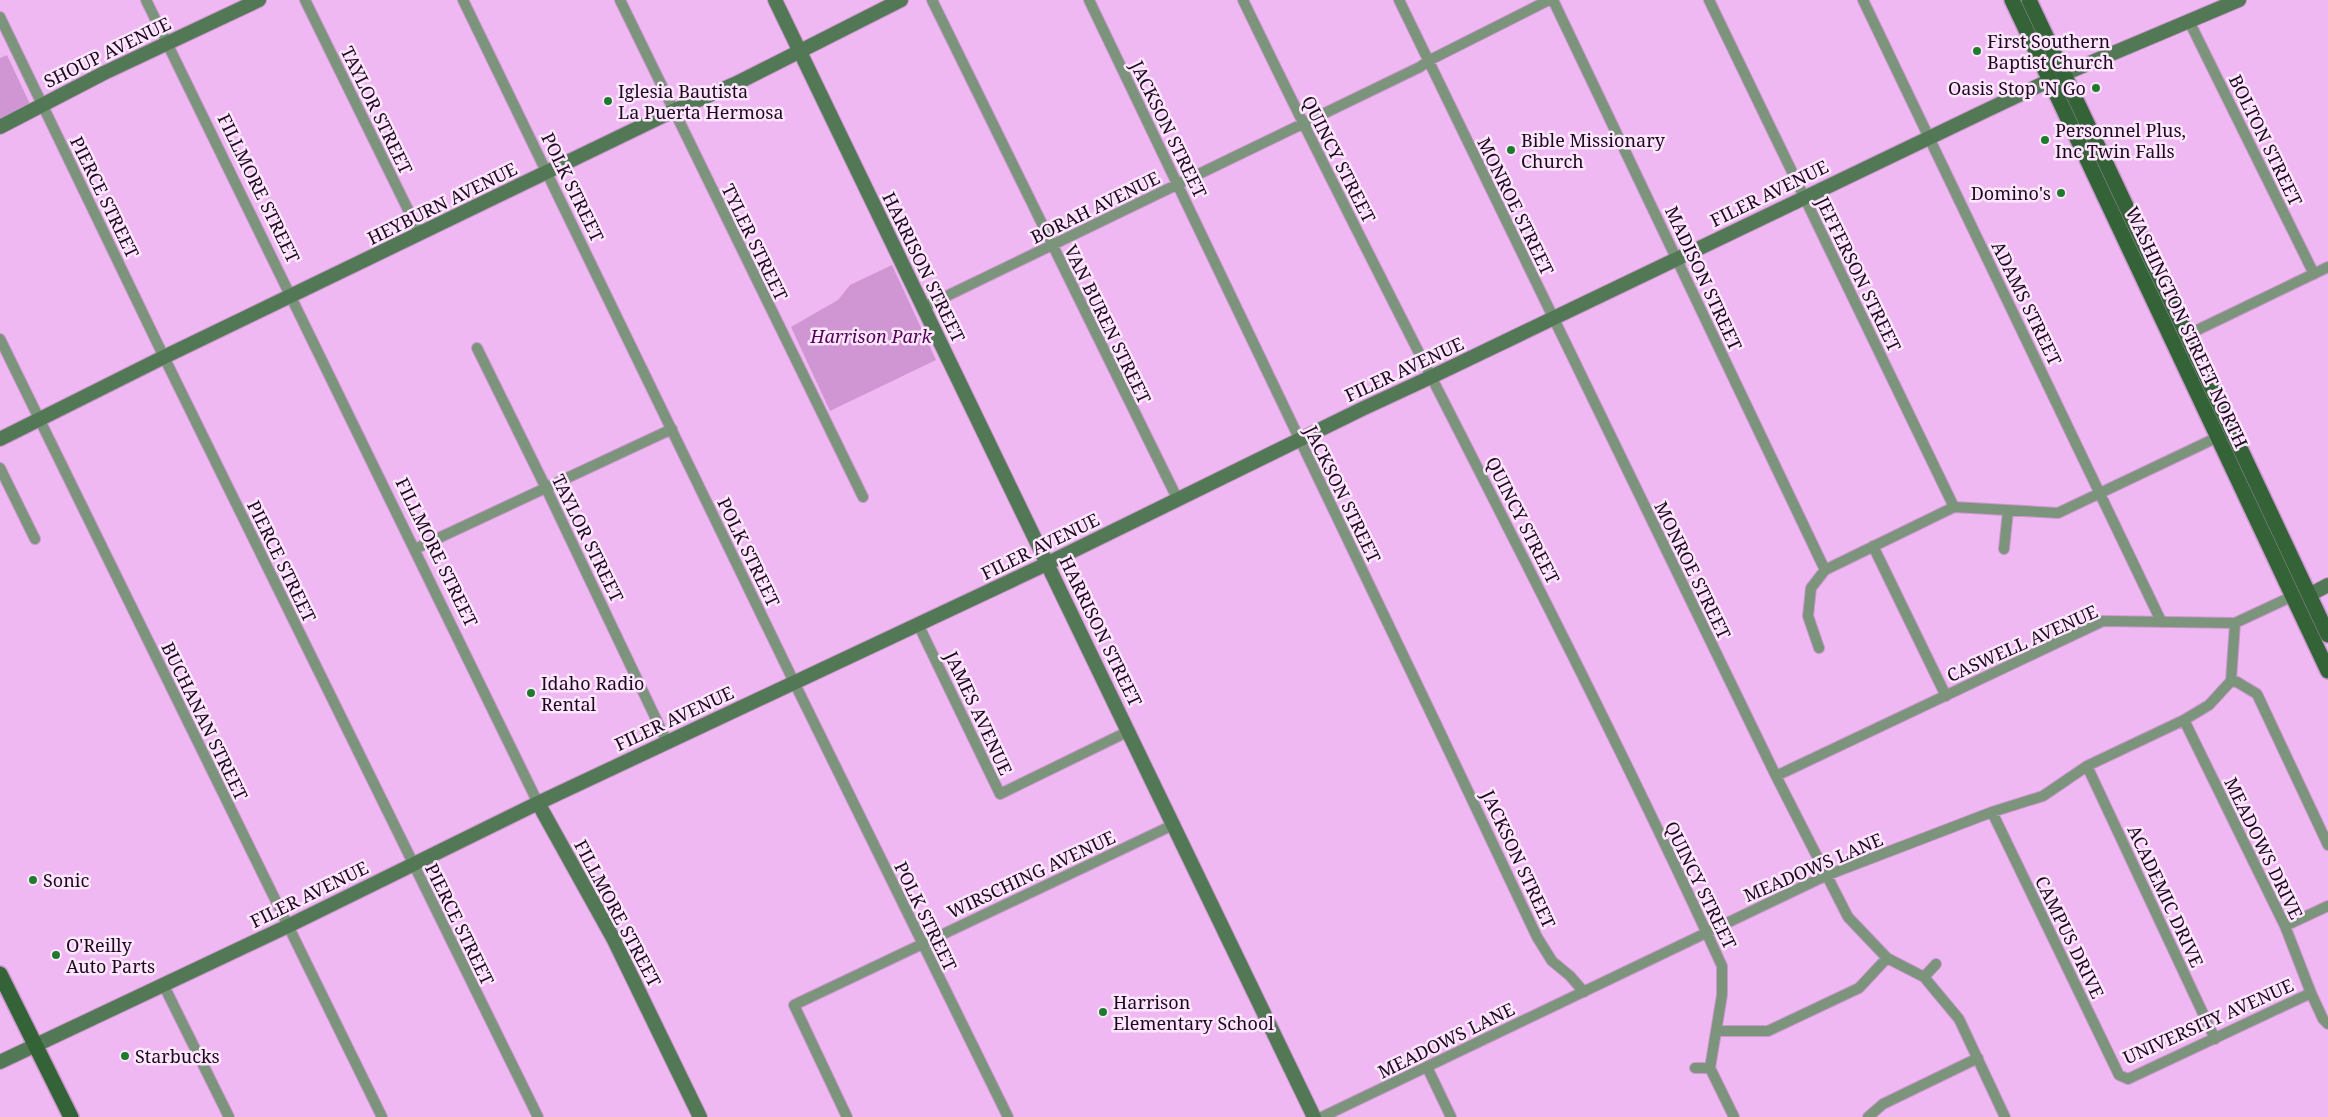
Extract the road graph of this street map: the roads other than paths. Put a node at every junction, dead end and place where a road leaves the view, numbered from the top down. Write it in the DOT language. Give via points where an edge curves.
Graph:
graph roads {
  1 [pos="146,0"];
  2 [pos="259,0"];
  3 [pos="305,0"];
  4 [pos="463,0"];
  5 [pos="620,0"];
  6 [pos="776,0"];
  7 [pos="901,0"];
  8 [pos="932,0"];
  9 [pos="1089,0"];
  10 [pos="1243,0"];
  11 [pos="1399,0"];
  12 [pos="1549,0"];
  13 [pos="1553,0"];
  14 [pos="1709,0"];
  15 [pos="1863,0"];
  16 [pos="2012,0"];
  17 [pos="2029,0"];
  18 [pos="2239,0"];
  19 [pos="0,17"];
  20 [pos="2189,21"];
  21 [pos="167,44"];
  22 [pos="800,51"];
  23 [pos="1428,60"];
  24 [pos="2058,77"];
  25 [pos="42,105"];
  26 [pos="673,111"];
  27 [pos="1303,124"];
  28 [pos="0,127"];
  29 [pos="1929,138"];
  30 [pos="548,172"];
  31 [pos="1178,185"];
  32 [pos="1804,198"];
  33 [pos="420,234"];
  34 [pos="1052,246"];
  35 [pos="1678,259"];
  36 [pos="2328,267"];
  37 [pos="2314,274"];
  38 [pos="291,297"];
  39 [pos="922,308"];
  40 [pos="1553,319"];
  41 [pos="2187,335"];
  42 [pos="0,339"];
  43 [pos="477,348"];
  44 [pos="164,357"];
  45 [pos="1432,377"];
  46 [pos="40,420"];
  47 [pos="672,429"];
  48 [pos="2218,437"];
  49 [pos="0,439"];
  50 [pos="1299,440"];
  51 [pos="0,468"];
  52 [pos="546,488"];
  53 [pos="2100,493"];
  54 [pos="863,497"];
  55 [pos="1178,500"];
  56 [pos="1954,507"];
  57 [pos="2008,511"];
  58 [pos="35,539"];
  59 [pos="1873,546"];
  60 [pos="415,549"];
  61 [pos="2004,549"];
  62 [pos="1048,563"];
  63 [pos="1825,570"];
  64 [pos="2328,586"];
  65 [pos="2309,595"];
  66 [pos="2293,596"];
  67 [pos="2162,621"];
  68 [pos="2235,623"];
  69 [pos="918,624"];
  70 [pos="2328,635"];
  71 [pos="1820,648"];
  72 [pos="2328,670"];
  73 [pos="2231,681"];
  74 [pos="794,682"];
  75 [pos="1946,696"];
  76 [pos="2184,720"];
  77 [pos="1129,731"];
  78 [pos="667,742"];
  79 [pos="2087,766"];
  80 [pos="1776,776"];
  81 [pos="538,803"];
  82 [pos="1992,812"];
  83 [pos="1175,824"];
  84 [pos="2328,845"];
  85 [pos="413,865"];
  86 [pos="1825,876"];
  87 [pos="2328,906"];
  88 [pos="288,926"];
  89 [pos="2285,926"];
  90 [pos="1707,933"];
  91 [pos="921,943"];
  92 [pos="1887,958"];
  93 [pos="1936,964"];
  94 [pos="1924,977"];
  95 [pos="1,978"];
  96 [pos="163,984"];
  97 [pos="1584,992"];
  98 [pos="2311,993"];
  99 [pos="2328,1024"];
  100 [pos="1718,1032"];
  101 [pos="2215,1039"];
  102 [pos="35,1044"];
  103 [pos="1978,1058"];
  104 [pos="0,1062"];
  105 [pos="1427,1067"];
  106 [pos="1695,1068"];
  107 [pos="1710,1068"];
  108 [pos="2119,1075"];
  109 [pos="70,1117"];
  110 [pos="228,1117"];
  111 [pos="382,1117"];
  112 [pos="538,1117"];
  113 [pos="700,1117"];
  114 [pos="847,1117"];
  115 [pos="1008,1117"];
  116 [pos="1314,1117"];
  117 [pos="1322,1117"];
  118 [pos="1451,1117"];
  119 [pos="1734,1117"];
  120 [pos="1868,1117"];
  121 [pos="2005,1117"];
  1 -- 21 [label="street, FILLMORE STREET"];
  2 -- 21 [label="street, SHOUP AVENUE"];
  3 -- 33 [label="street, TAYLOR STREET"];
  4 -- 30 [label="street, POLK STREET"];
  5 -- 26 [label="street, TYLER STREET"];
  6 -- 22 [label="street, HARRISON STREET"];
  7 -- 22 [label="street, HEYBURN AVENUE"];
  8 -- 34 [label="street, VAN BUREN STREET"];
  9 -- 31 [label="street, JACKSON STREET"];
  10 -- 27 [label="street, QUINCY STREET"];
  11 -- 23 [label="street, MONROE STREET"];
  12 -- 23 [label="street, BORAH AVENUE"];
  13 -- 35 [label="street, MADISON STREET"];
  14 -- 32 [label="street, JEFFERSON STREET"];
  15 -- 29 [label="street, ADAMS STREET"];
  16 -- 24 [label="main road, WASHINGTON STREET NORTH"];
  17 -- 24 [label="main road, WASHINGTON STREET NORTH"];
  18 -- 20 [label="street, FILER AVENUE"];
  19 -- 25 [label="street, PIERCE STREET"];
  20 -- 24 [label="street, FILER AVENUE"];
  20 -- 37 [label="street, BOLTON STREET"];
  21 -- 25 [label="street, SHOUP AVENUE"];
  21 -- 38 [label="street, FILLMORE STREET"];
  22 -- 26 [label="street, HEYBURN AVENUE"];
  22 -- 39 [label="street, HARRISON STREET"];
  23 -- 27 [label="street, BORAH AVENUE" via="1420,67"];
  23 -- 40 [label="street, MONROE STREET"];
  24 -- 29 [label="street, FILER AVENUE"];
  24 -- 41 [label="main road, WASHINGTON STREET NORTH"];
  24 -- 48 [label="main road, WASHINGTON STREET NORTH"];
  25 -- 28 [label="street, SHOUP AVENUE"];
  25 -- 44 [label="street, PIERCE STREET"];
  26 -- 30 [label="street, HEYBURN AVENUE"];
  26 -- 54 [label="street, TYLER STREET"];
  27 -- 31 [label="street, BORAH AVENUE"];
  27 -- 45 [label="street, QUINCY STREET"];
  29 -- 32 [label="street, FILER AVENUE"];
  29 -- 53 [label="street, ADAMS STREET"];
  30 -- 33 [label="street, HEYBURN AVENUE"];
  30 -- 47 [label="street, POLK STREET"];
  31 -- 34 [label="street, BORAH AVENUE"];
  31 -- 50 [label="street, JACKSON STREET"];
  32 -- 35 [label="street, FILER AVENUE"];
  32 -- 56 [label="street, JEFFERSON STREET"];
  33 -- 38 [label="street, HEYBURN AVENUE"];
  34 -- 39 [label="street, BORAH AVENUE"];
  34 -- 55 [label="street, VAN BUREN STREET"];
  35 -- 40 [label="street, FILER AVENUE"];
  35 -- 63 [label="street, MADISON STREET"];
  36 -- 37 [label="street"];
  37 -- 41 [label="street"];
  38 -- 44 [label="street, HEYBURN AVENUE"];
  38 -- 60 [label="street, FILLMORE STREET"];
  39 -- 62 [label="street, HARRISON STREET"];
  40 -- 45 [label="street, FILER AVENUE"];
  40 -- 80 [label="street, MONROE STREET"];
  41 -- 65 [label="main road, WASHINGTON STREET NORTH"];
  42 -- 46 [label="street, BUCHANAN STREET"];
  43 -- 52 [label="street, TAYLOR STREET"];
  44 -- 46 [label="street, HEYBURN AVENUE"];
  44 -- 85 [label="street, PIERCE STREET"];
  45 -- 50 [label="street, FILER AVENUE"];
  45 -- 90 [label="street, QUINCY STREET" via="1530,568"];
  46 -- 49 [label="street, HEYBURN AVENUE"];
  46 -- 88 [label="street, BUCHANAN STREET"];
  47 -- 52 [label="street"];
  47 -- 74 [label="street, POLK STREET"];
  48 -- 53 [label="street"];
  48 -- 66 [label="main road, WASHINGTON STREET NORTH"];
  50 -- 55 [label="street, FILER AVENUE"];
  50 -- 97 [label="street, JACKSON STREET" via="1537,937 1552,961"];
  51 -- 58 [label="street"];
  52 -- 60 [label="street"];
  52 -- 78 [label="street, TAYLOR STREET"];
  53 -- 57 [label="street" via="2058,513"];
  53 -- 67 [label="street, ADAMS STREET"];
  55 -- 62 [label="street, FILER AVENUE"];
  56 -- 57 [label="street"];
  56 -- 59 [label="street"];
  57 -- 61 [label="street"];
  59 -- 63 [label="street"];
  59 -- 75 [label="street"];
  60 -- 81 [label="street, FILLMORE STREET"];
  62 -- 69 [label="street, FILER AVENUE"];
  62 -- 77 [label="street, HARRISON STREET"];
  63 -- 71 [label="street" via="1811,588 1808,616"];
  64 -- 65 [label="street"];
  65 -- 70 [label="main road, WASHINGTON STREET NORTH"];
  66 -- 68 [label="street, CASWELL AVENUE"];
  66 -- 72 [label="main road, WASHINGTON STREET NORTH"];
  67 -- 68 [label="street, CASWELL AVENUE"];
  67 -- 75 [label="street, CASWELL AVENUE" via="2103,621"];
  68 -- 73 [label="street"];
  69 -- 74 [label="street, FILER AVENUE"];
  69 -- 77 [label="street, JAMES AVENUE" via="1000,794"];
  73 -- 76 [label="street, MEADOWS LANE" via="2209,705"];
  73 -- 84 [label="street" via="2257,694"];
  74 -- 78 [label="street, FILER AVENUE"];
  74 -- 91 [label="street, POLK STREET"];
  75 -- 80 [label="street, CASWELL AVENUE"];
  76 -- 79 [label="street, MEADOWS LANE"];
  76 -- 89 [label="street, MEADOWS DRIVE"];
  77 -- 83 [label="street, HARRISON STREET"];
  78 -- 81 [label="street, FILER AVENUE"];
  79 -- 82 [label="street, MEADOWS LANE" via="2044,796"];
  79 -- 101 [label="street, ACADEMIC DRIVE"];
  80 -- 86 [label="street, MONROE STREET"];
  81 -- 85 [label="street, FILER AVENUE"];
  81 -- 113 [label="street, FILLMORE STREET" via="613,938"];
  82 -- 86 [label="street, MEADOWS LANE"];
  82 -- 108 [label="street, CAMPUS DRIVE"];
  83 -- 91 [label="street, WIRSCHING AVENUE"];
  83 -- 116 [label="street, HARRISON STREET"];
  85 -- 88 [label="street, FILER AVENUE"];
  85 -- 112 [label="street, PIERCE STREET"];
  86 -- 90 [label="street, MEADOWS LANE"];
  86 -- 92 [label="street, MONROE STREET" via="1848,917"];
  87 -- 89 [label="street"];
  88 -- 96 [label="street, FILER AVENUE"];
  88 -- 111 [label="street, BUCHANAN STREET"];
  89 -- 98 [label="street, MEADOWS DRIVE"];
  90 -- 97 [label="street, MEADOWS LANE"];
  90 -- 100 [label="street, QUINCY STREET" via="1722,966"];
  91 -- 114 [label="street, WIRSCHING AVENUE" via="794,1005"];
  91 -- 115 [label="street, POLK STREET"];
  92 -- 94 [label="street, MONROE STREET"];
  92 -- 100 [label="street" via="1859,988 1768,1031"];
  93 -- 94 [label="street"];
  94 -- 103 [label="street, MONROE STREET" via="1958,1019"];
  95 -- 102 [label="main road"];
  96 -- 102 [label="street, FILER AVENUE"];
  96 -- 110 [label="street"];
  97 -- 105 [label="street, MEADOWS LANE"];
  98 -- 99 [label="street, MEADOWS DRIVE"];
  98 -- 101 [label="street, UNIVERSITY AVENUE"];
  100 -- 107 [label="street, QUINCY STREET"];
  101 -- 108 [label="street, UNIVERSITY AVENUE" via="2128,1079"];
  102 -- 104 [label="street, FILER AVENUE"];
  102 -- 109 [label="main road"];
  103 -- 120 [label="street" via="1883,1104"];
  103 -- 121 [label="street, MONROE STREET"];
  105 -- 117 [label="street, MEADOWS LANE"];
  105 -- 118 [label="street"];
  106 -- 107 [label="street"];
  107 -- 119 [label="street"];
}
